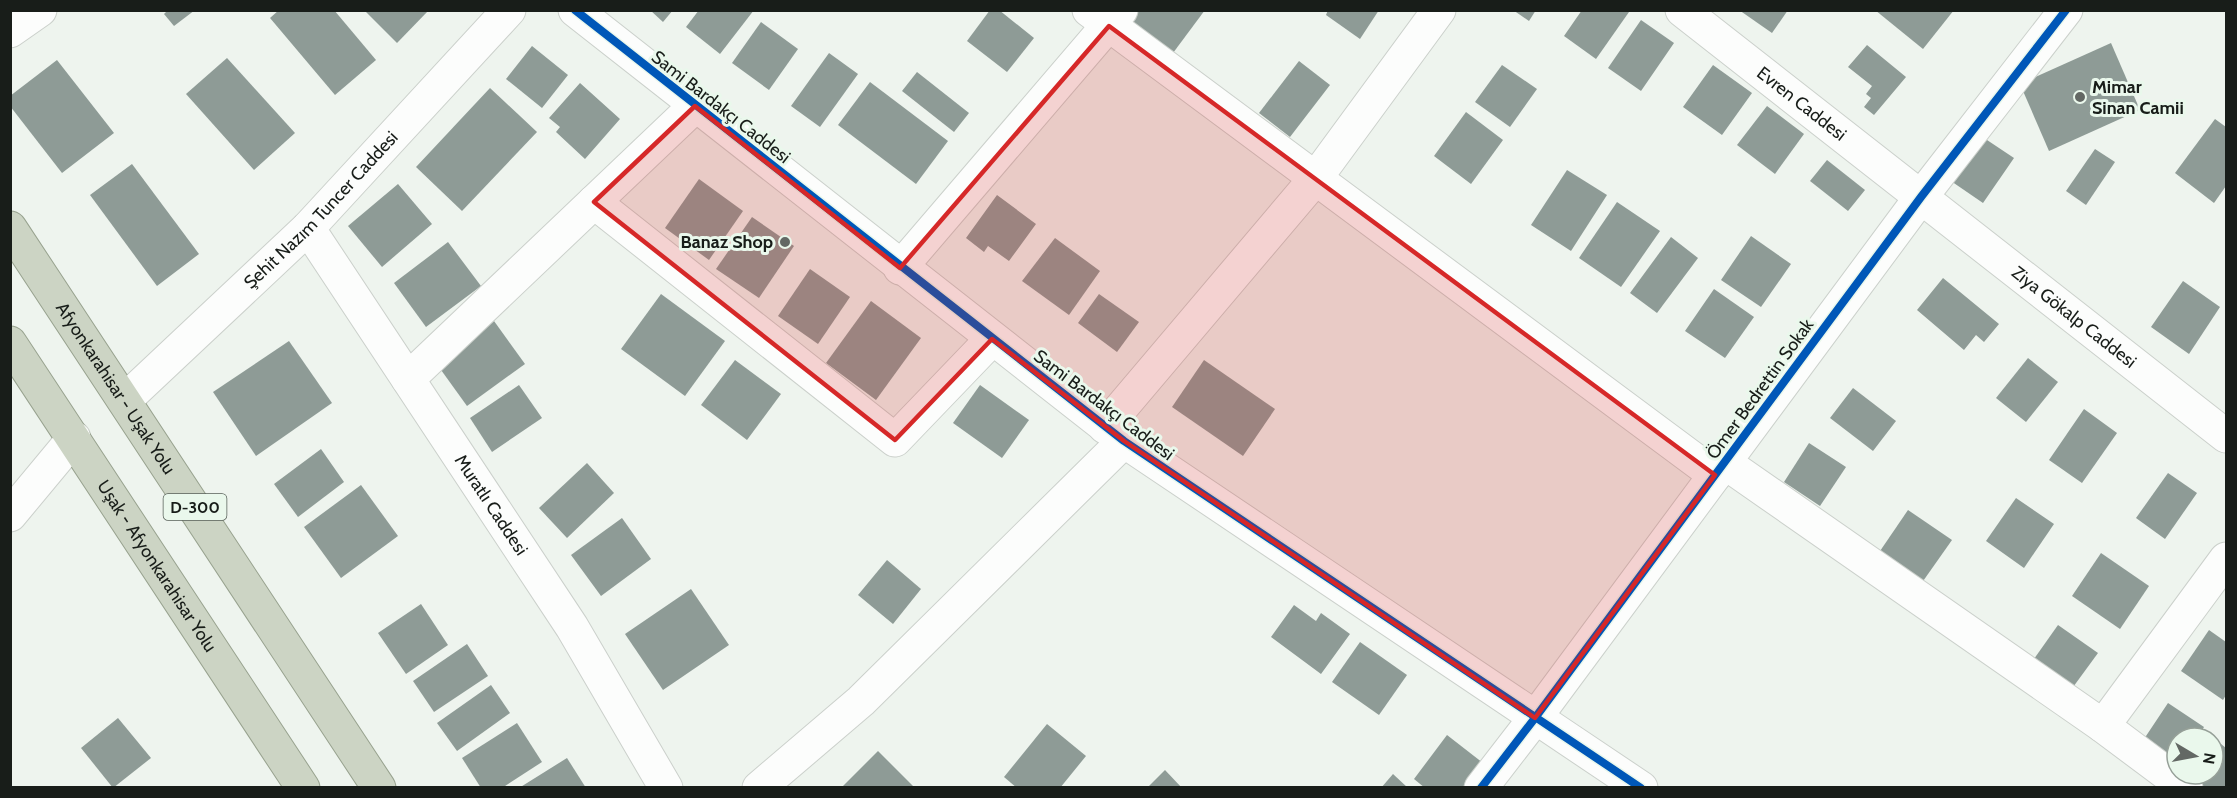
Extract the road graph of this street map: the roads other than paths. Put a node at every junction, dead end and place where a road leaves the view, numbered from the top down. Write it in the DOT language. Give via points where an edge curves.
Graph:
graph roads {
  1 [pos="40,10"];
  2 [pos="509,10"];
  3 [pos="575,10"];
  4 [pos="1439,10"];
  5 [pos="1682,10"];
  6 [pos="2066,10"];
  7 [pos="1106,16"];
  8 [pos="10,31"];
  9 [pos="695,106"];
  10 [pos="1315,179"];
  11 [pos="1921,197"];
  12 [pos="594,202"];
  13 [pos="10,228"];
  14 [pos="308,228"];
  15 [pos="900,268"];
  16 [pos="992,339"];
  17 [pos="10,343"];
  18 [pos="408,379"];
  19 [pos="124,400"];
  20 [pos="1114,434"];
  21 [pos="2226,436"];
  22 [pos="74,438"];
  23 [pos="1720,469"];
  24 [pos="10,515"];
  25 [pos="2226,559"];
  26 [pos="1535,718"];
  27 [pos="2103,726"];
  28 [pos="303,788"];
  29 [pos="379,788"];
  30 [pos="666,788"];
  31 [pos="759,788"];
  32 [pos="1481,788"];
  33 [pos="1641,788"];
  34 [pos="2186,788"];
  1 -- 8 [label="street"];
  2 -- 14 [label="street, Şehit Nazım Tuncer Caddesi"];
  3 -- 9 [label="street, Sami Bardakçı Caddesi"];
  4 -- 10 [label="street"];
  5 -- 11 [label="street, Evren Caddesi"];
  6 -- 11 [label="street, Ömer Bedrettin Sokak"];
  7 -- 10 [label="street"];
  7 -- 15 [label="street"];
  9 -- 12 [label="street"];
  9 -- 15 [label="street, Sami Bardakçı Caddesi"];
  10 -- 20 [label="street"];
  10 -- 23 [label="street"];
  11 -- 21 [label="street, Ziya Gökalp Caddesi"];
  11 -- 23 [label="street, Ömer Bedrettin Sokak"];
  12 -- 16 [label="street" via="895,440"];
  12 -- 18 [label="street"];
  13 -- 19 [label="highway, Afyonkarahisar - Uşak Yolu / D-300"];
  14 -- 18 [label="street, Muratlı Caddesi"];
  14 -- 19 [label="street, Şehit Nazım Tuncer Caddesi"];
  15 -- 16 [label="street, Sami Bardakçı Caddesi"];
  16 -- 20 [label="street, Sami Bardakçı Caddesi"];
  17 -- 22 [label="highway, Uşak - Afyonkarahisar Yolu"];
  18 -- 30 [label="street, Muratlı Caddesi" via="572,627"];
  19 -- 29 [label="highway, Afyonkarahisar - Uşak Yolu / D-300"];
  20 -- 26 [label="street, Sami Bardakçı Caddesi"];
  20 -- 31 [label="street" via="861,701"];
  22 -- 24 [label="street"];
  22 -- 28 [label="highway, Uşak - Afyonkarahisar Yolu"];
  23 -- 26 [label="street, Ömer Bedrettin Sokak"];
  23 -- 27 [label="street"];
  25 -- 27 [label="street"];
  26 -- 32 [label="street, Ömer Bedrettin Sokak"];
  26 -- 33 [label="street, Sami Bardakçı Caddesi"];
  27 -- 34 [label="street"];
}
